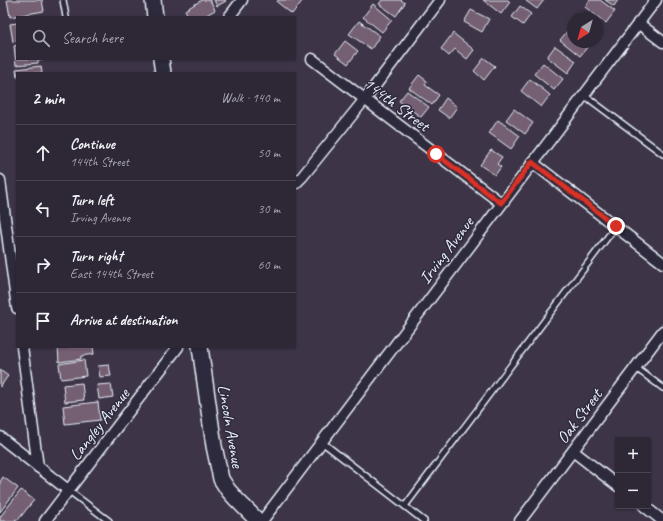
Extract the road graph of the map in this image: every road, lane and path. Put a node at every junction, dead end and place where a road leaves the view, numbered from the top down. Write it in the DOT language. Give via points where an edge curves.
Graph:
graph roads {
  1 [pos="63,0"];
  2 [pos="153,0"];
  3 [pos="242,0"];
  4 [pos="440,0"];
  5 [pos="656,0"];
  6 [pos="66,16"];
  7 [pos="155,16"];
  8 [pos="230,16"];
  9 [pos="638,23"];
  10 [pos="663,42"];
  11 [pos="312,59"];
  12 [pos="161,60"];
  13 [pos="163,72"];
  14 [pos="584,94"];
  15 [pos="365,99"];
  16 [pos="663,154"];
  17 [pos="532,162"];
  18 [pos="0,180"];
  19 [pos="296,183"];
  20 [pos="1,195"];
  21 [pos="501,203"];
  22 [pos="616,226"];
  23 [pos="663,263"];
  24 [pos="16,301"];
  25 [pos="663,331"];
  26 [pos="22,348"];
  27 [pos="177,348"];
  28 [pos="200,348"];
  29 [pos="636,368"];
  30 [pos="663,388"];
  31 [pos="0,437"];
  32 [pos="322,442"];
  33 [pos="573,451"];
  34 [pos="38,467"];
  35 [pos="615,484"];
  36 [pos="68,490"];
  37 [pos="405,506"];
  38 [pos="648,509"];
  39 [pos="44,521"];
  40 [pos="109,521"];
  41 [pos="258,521"];
  42 [pos="262,521"];
  43 [pos="424,521"];
  44 [pos="520,521"];
  45 [pos="663,521"];
  1 -- 6 [label="lane"];
  2 -- 7 [label="street"];
  3 -- 8 [label="street"];
  4 -- 15 [label="street"];
  5 -- 9 [label="street, Irving Avenue"];
  9 -- 10 [label="street"];
  9 -- 14 [label="street, Irving Avenue"];
  11 -- 15 [label="street, 144th Street"];
  12 -- 13 [label="street"];
  14 -- 16 [label="lane"];
  14 -- 17 [label="street, Irving Avenue"];
  15 -- 19 [label="street"];
  15 -- 21 [label="street, 144th Street"];
  17 -- 21 [label="street, Irving Avenue"];
  17 -- 22 [label="street"];
  18 -- 20 [label="street"];
  20 -- 24 [label="street"];
  21 -- 32 [label="street, Irving Avenue"];
  22 -- 23 [label="street"];
  22 -- 37 [label="lane"];
  25 -- 29 [label="street, Oak Street"];
  26 -- 34 [label="street"];
  27 -- 36 [label="street, Langley Avenue"];
  28 -- 41 [label="street, Lincoln Avenue" via="214,446 222,479 236,499"];
  29 -- 30 [label="lane"];
  29 -- 33 [label="street, Oak Street"];
  31 -- 34 [label="street"];
  32 -- 37 [label="lane"];
  32 -- 42 [label="street, Irving Avenue"];
  33 -- 35 [label="street"];
  33 -- 44 [label="street, Oak Street"];
  34 -- 36 [label="street"];
  36 -- 39 [label="street, Langley Avenue"];
  36 -- 40 [label="lane"];
  37 -- 43 [label="lane"];
  38 -- 45 [label="street"];
}
